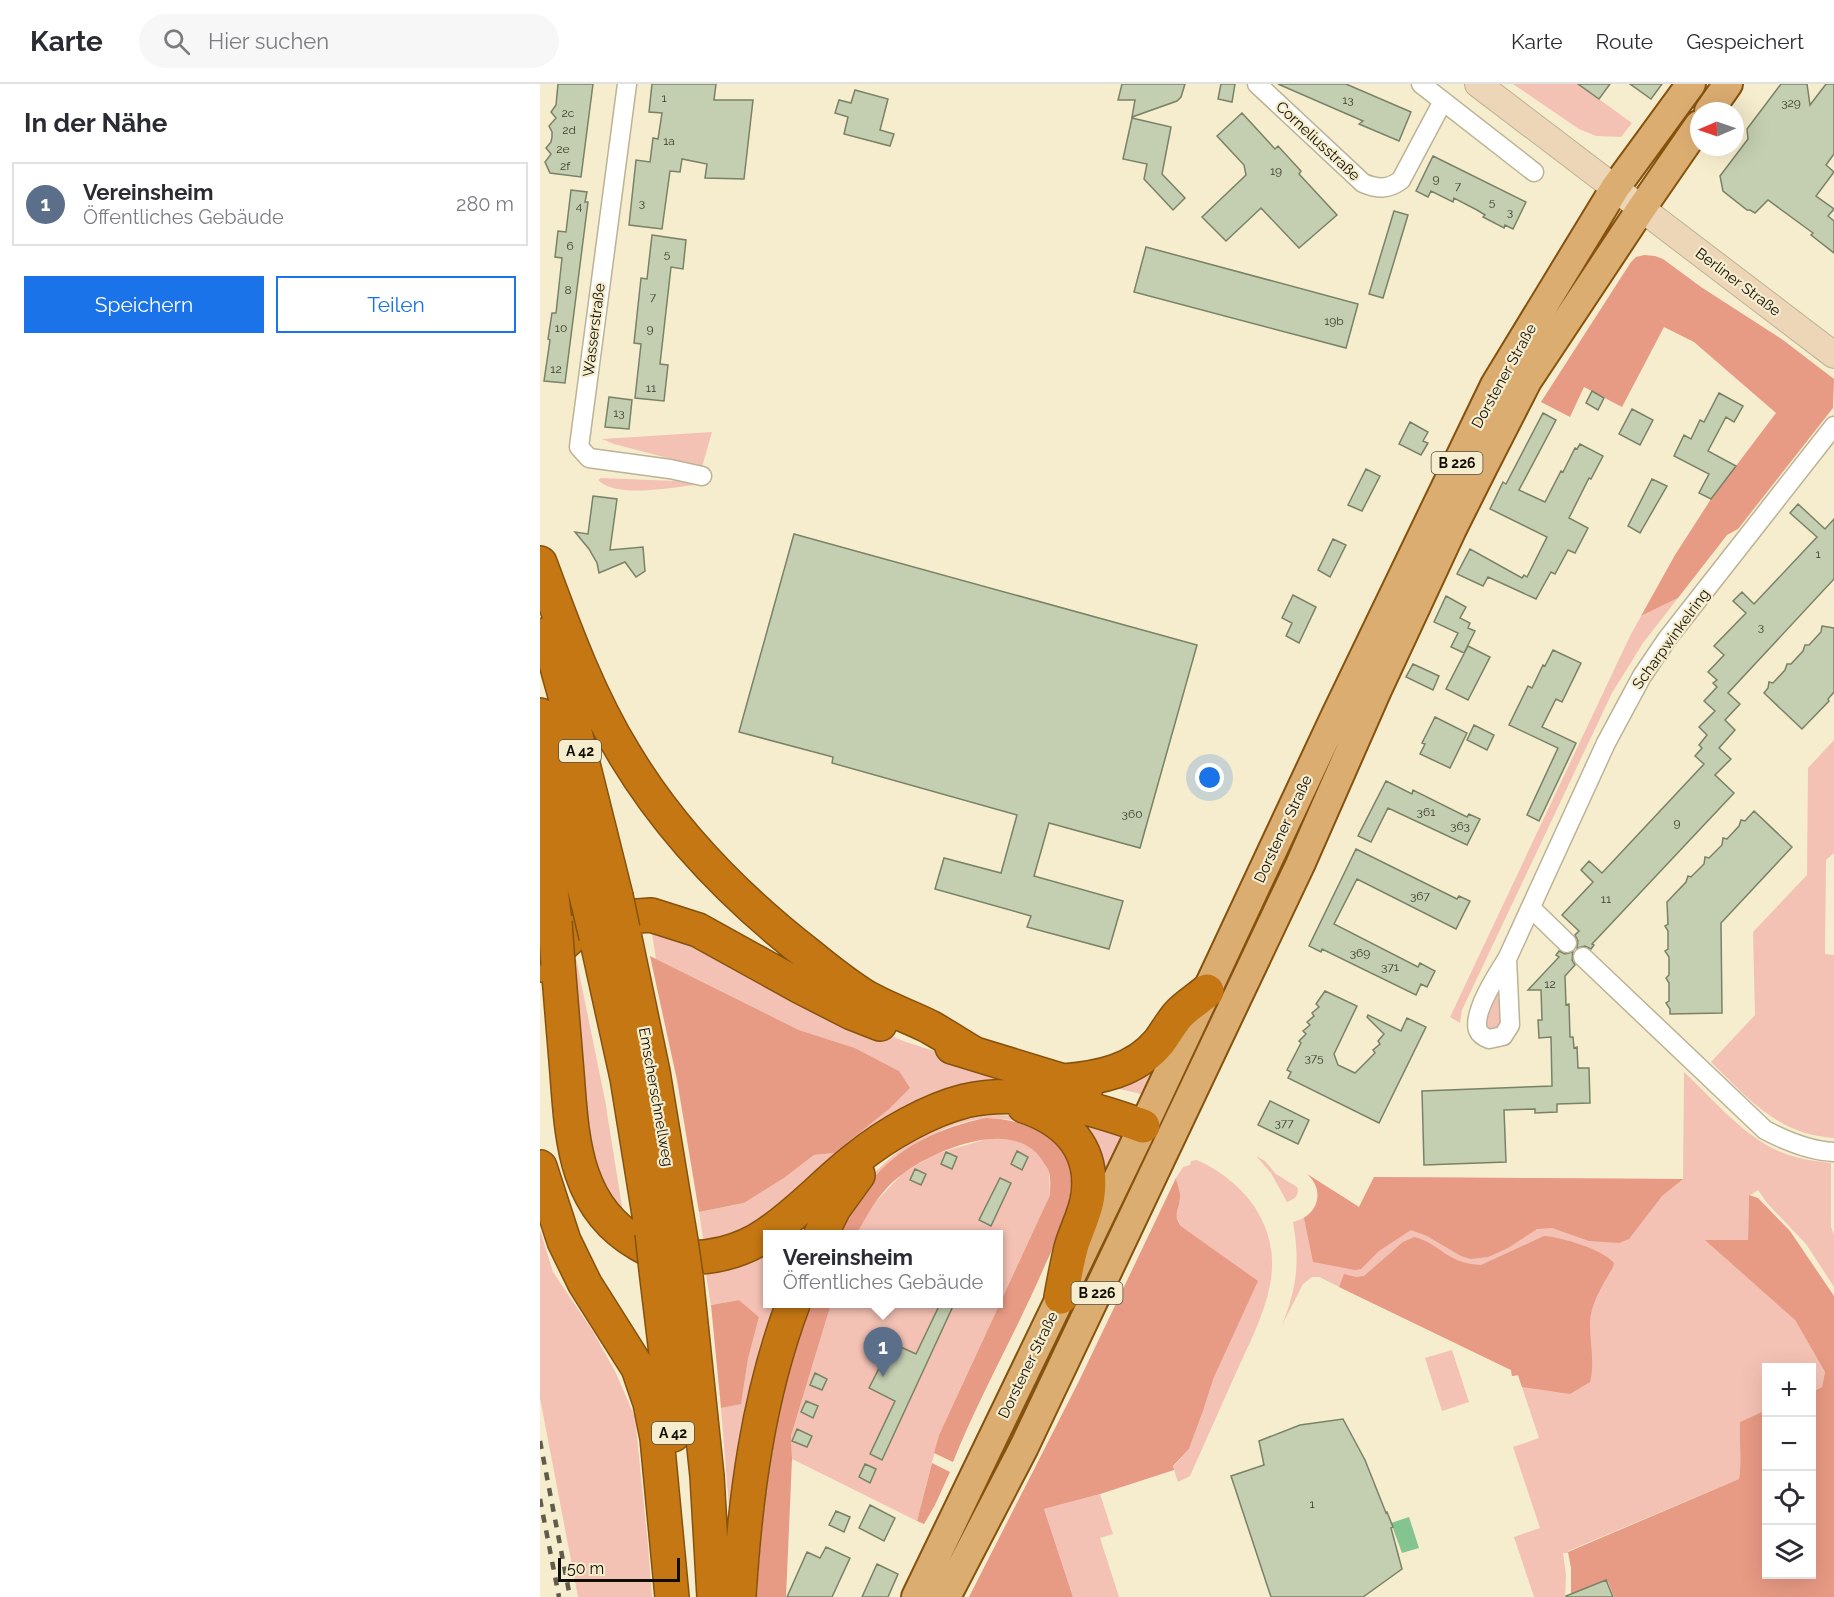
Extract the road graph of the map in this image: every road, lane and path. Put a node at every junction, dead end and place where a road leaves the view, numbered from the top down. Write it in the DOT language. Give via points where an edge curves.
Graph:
graph roads {
  1 [pos="627,84"];
  2 [pos="1257,84"];
  3 [pos="1421,84"];
  4 [pos="1478,84"];
  5 [pos="1691,84"];
  6 [pos="1728,84"];
  7 [pos="1443,101"];
  8 [pos="1715,102"];
  9 [pos="1690,138"];
  10 [pos="1534,172"];
  11 [pos="1615,188"];
  12 [pos="1641,209"];
  13 [pos="1834,355"];
  14 [pos="1834,426"];
  15 [pos="702,476"];
  16 [pos="540,563"];
  17 [pos="540,607"];
  18 [pos="540,715"];
  19 [pos="540,800"];
  20 [pos="602,900"];
  21 [pos="1531,908"];
  22 [pos="1567,943"];
  23 [pos="1582,957"];
  24 [pos="1507,959"];
  25 [pos="549,965"];
  26 [pos="1207,991"];
  27 [pos="973,1053"];
  28 [pos="1063,1081"];
  29 [pos="1000,1099"];
  30 [pos="1160,1124"];
  31 [pos="903,1128"];
  32 [pos="1834,1152"];
  33 [pos="540,1167"];
  34 [pos="772,1230"];
  35 [pos="823,1230"];
  36 [pos="763,1236"];
  37 [pos="671,1273"];
  38 [pos="1061,1297"];
  39 [pos="792,1308"];
  40 [pos="672,1597"];
  41 [pos="684,1597"];
  42 [pos="714,1597"];
  43 [pos="739,1597"];
  44 [pos="916,1597"];
  45 [pos="946,1597"];
  1 -- 15 [label="street, Wasserstraße" via="579,447 589,458"];
  2 -- 7 [label="street, Corneliusstraße" via="1363,183 1383,189 1401,180"];
  3 -- 7 [label="street"];
  4 -- 11 [label="main road"];
  5 -- 11 [label="main road, Dorstener Straße / B 226"];
  6 -- 8 [label="main road"];
  7 -- 10 [label="street"];
  9 -- 12 [label="main road, Dorstener Straße / B 226"];
  11 -- 12 [label="main road"];
  11 -- 26 [label="main road, Dorstener Straße / B 226" via="1495,385"];
  12 -- 13 [label="main road, Berliner Straße"];
  12 -- 30 [label="main road, Dorstener Straße / B 226" via="1527,381 1452,528 1300,865"];
  14 -- 21 [label="street, Scharpwinkelring" via="1642,676 1606,743"];
  16 -- 27 [label="highway" via="573,649 624,755 682,834 750,907 823,967 864,996"];
  17 -- 20 [label="highway, A 42" via="575,732"];
  18 -- 20 [label="highway, A 42"];
  19 -- 25 [label="highway, bridge" via="555,922"];
  20 -- 37 [label="highway, A 42, bridge" via="610,933 627,1078 667,1237"];
  21 -- 22 [label="street"];
  21 -- 24 [label="street, Scharpwinkelring"];
  23 -- 32 [label="street" via="1765,1130 1810,1149"];
  25 -- 27 [label="highway" via="558,947 576,932 613,918 651,915 698,930 852,1013 926,1041"];
  25 -- 36 [label="highway" via="579,1165 596,1204 631,1239 667,1257 721,1254"];
  26 -- 28 [label="highway" via="1178,1015 1140,1060 1104,1075"];
  26 -- 30 [label="main road, Dorstener Straße / B 226"];
  27 -- 28 [label="highway"];
  28 -- 30 [label="highway"];
  29 -- 30 [label="highway" via="1042,1098"];
  29 -- 31 [label="highway" via="964,1102 930,1113"];
  29 -- 38 [label="highway" via="1059,1122 1075,1138 1084,1159 1088,1196"];
  30 -- 38 [label="main road, Dorstener Straße / B 226"];
  30 -- 45 [label="main road, Dorstener Straße / B 226" via="1024,1447"];
  31 -- 34 [label="highway" via="858,1157"];
  31 -- 35 [label="highway" via="857,1175"];
  33 -- 40 [label="highway" via="564,1241 585,1284 638,1368 650,1403 657,1438"];
  37 -- 41 [label="highway, A 42" via="669,1378"];
  37 -- 42 [label="highway, A 42" via="707,1476"];
  38 -- 44 [label="main road, Dorstener Straße / B 226"];
  39 -- 43 [label="highway" via="767,1391 752,1463"];
}
